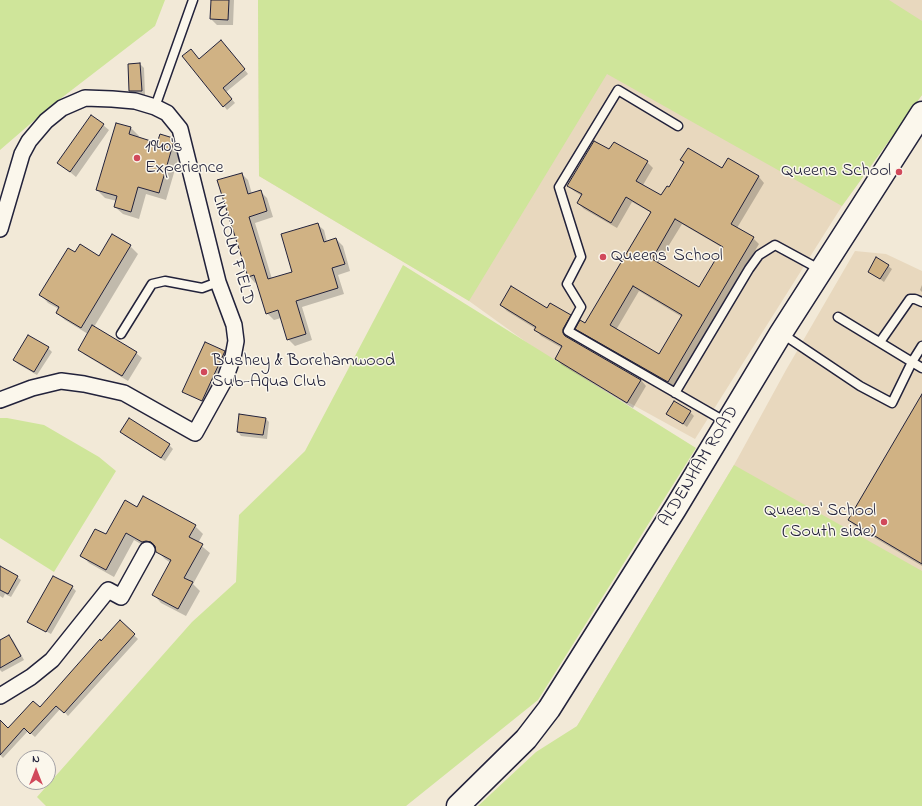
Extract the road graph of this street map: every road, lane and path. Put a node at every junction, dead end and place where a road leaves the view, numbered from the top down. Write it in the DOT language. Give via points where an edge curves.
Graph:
graph roads {
  1 [pos="193,0"];
  2 [pos="155,107"];
  3 [pos="922,113"];
  4 [pos="678,126"];
  5 [pos="0,229"];
  6 [pos="821,270"];
  7 [pos="218,282"];
  8 [pos="922,302"];
  9 [pos="838,317"];
  10 [pos="781,333"];
  11 [pos="121,334"];
  12 [pos="880,342"];
  13 [pos="922,346"];
  14 [pos="912,362"];
  15 [pos="922,368"];
  16 [pos="675,394"];
  17 [pos="0,400"];
  18 [pos="727,423"];
  19 [pos="148,550"];
  20 [pos="0,696"];
  21 [pos="458,806"];
  1 -- 2 [label="lane"];
  2 -- 5 [label="street, LINCOLN FIELD" via="135,101 85,98 62,108 46,121 22,154"];
  2 -- 7 [label="street, LINCOLN FIELD" via="167,113 180,129"];
  3 -- 6 [label="main road, ALDENHAM ROAD"];
  4 -- 16 [label="lane" via="618,90 559,187 581,257 567,284 581,307 568,331"];
  6 -- 10 [label="main road, ALDENHAM ROAD"];
  6 -- 16 [label="lane" via="775,245 759,255"];
  7 -- 11 [label="lane" via="202,288 165,281 152,284"];
  7 -- 17 [label="street, LINCOLN FIELD" via="234,325 236,341 225,379 195,433 124,393 84,384 61,381"];
  8 -- 12 [label="lane" via="910,299"];
  9 -- 12 [label="lane"];
  10 -- 14 [label="lane" via="860,386 892,403"];
  10 -- 18 [label="main road, ALDENHAM ROAD"];
  12 -- 14 [label="lane"];
  13 -- 14 [label="lane"];
  14 -- 15 [label="lane"];
  16 -- 18 [label="lane"];
  18 -- 21 [label="main road, ALDENHAM ROAD" via="549,709 526,739"];
  19 -- 20 [label="street" via="121,597 108,590 52,660 31,677"];
}
